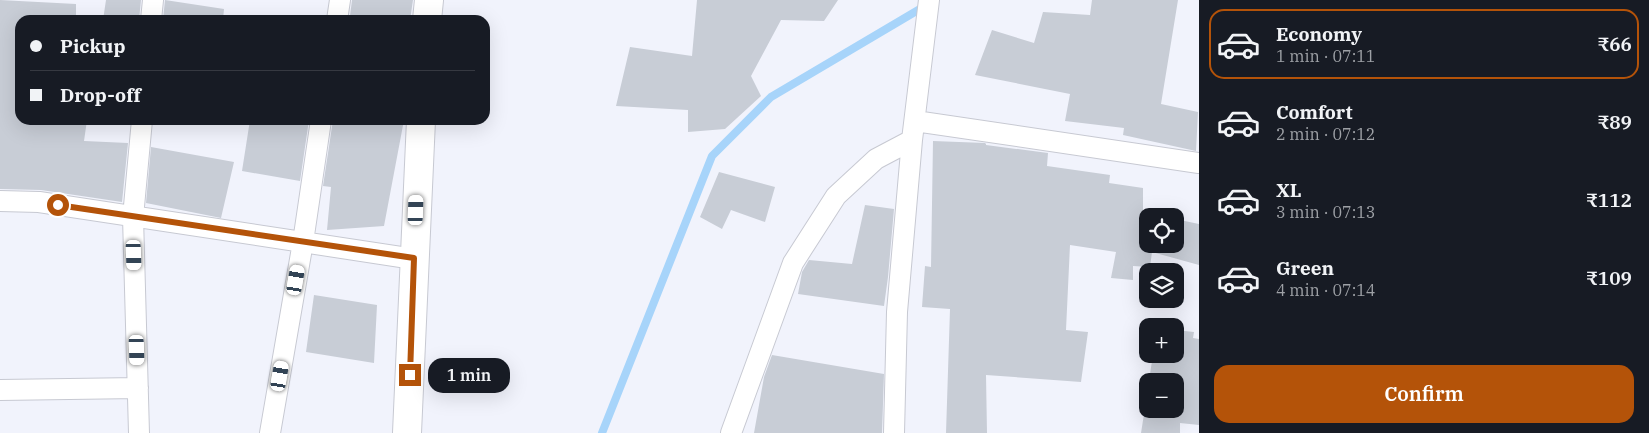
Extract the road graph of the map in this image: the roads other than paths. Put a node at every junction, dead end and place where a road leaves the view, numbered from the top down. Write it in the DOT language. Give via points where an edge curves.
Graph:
graph roads {
  1 [pos="153,0"];
  2 [pos="340,0"];
  3 [pos="429,0"];
  4 [pos="929,0"];
  5 [pos="152,15"];
  6 [pos="338,15"];
  7 [pos="428,15"];
  8 [pos="142,125"];
  9 [pos="320,125"];
  10 [pos="421,125"];
  11 [pos="914,131"];
  12 [pos="1199,163"];
  13 [pos="0,201"];
  14 [pos="133,217"];
  15 [pos="303,242"];
  16 [pos="414,258"];
  17 [pos="138,388"];
  18 [pos="0,390"];
  19 [pos="139,433"];
  20 [pos="270,433"];
  21 [pos="407,433"];
  22 [pos="731,433"];
  23 [pos="894,433"];
  1 -- 5 [label="street"];
  2 -- 6 [label="street"];
  3 -- 7 [label="street"];
  4 -- 11 [label="street"];
  8 -- 14 [label="street"];
  9 -- 15 [label="street"];
  10 -- 16 [label="street"];
  11 -- 12 [label="street"];
  11 -- 22 [label="street" via="876,159 836,196 793,263"];
  11 -- 23 [label="street" via="897,312"];
  13 -- 14 [label="street" via="39,202"];
  14 -- 15 [label="street"];
  14 -- 17 [label="street"];
  15 -- 16 [label="street"];
  15 -- 20 [label="street"];
  16 -- 21 [label="street"];
  17 -- 18 [label="street"];
  17 -- 19 [label="street"];
}
